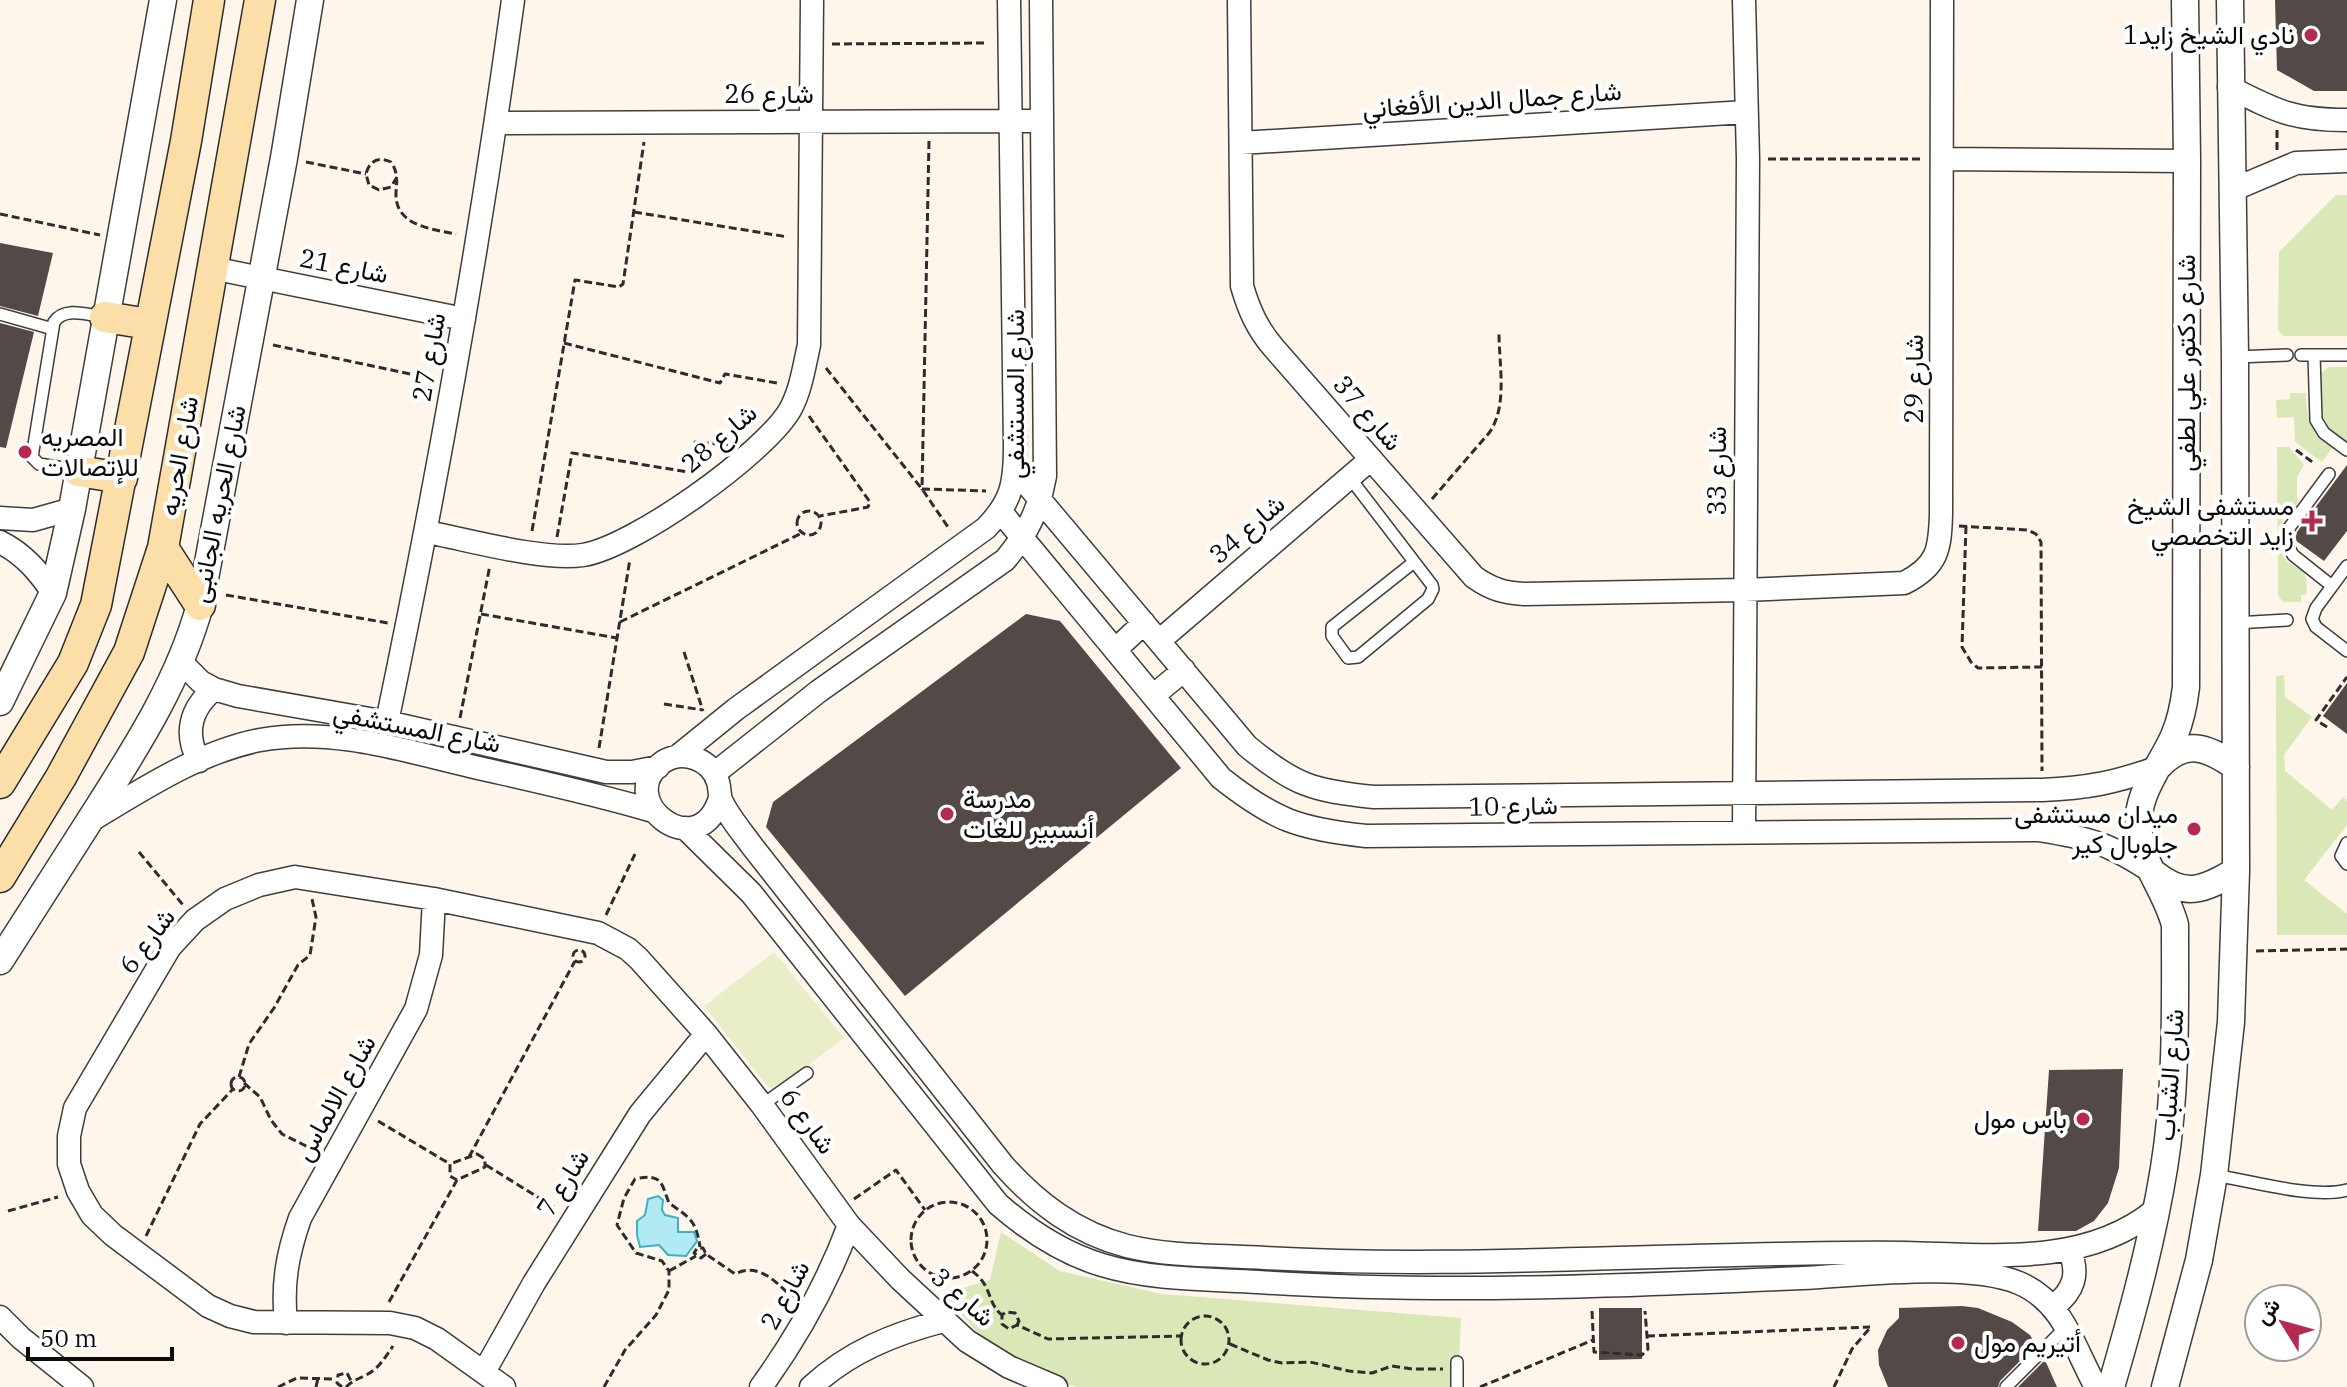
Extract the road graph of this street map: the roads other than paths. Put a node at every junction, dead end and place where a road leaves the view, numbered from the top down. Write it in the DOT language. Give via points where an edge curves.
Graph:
graph roads {
  1 [pos="163,0"];
  2 [pos="209,0"];
  3 [pos="260,0"];
  4 [pos="310,0"];
  5 [pos="513,0"];
  6 [pos="812,0"];
  7 [pos="1009,0"];
  8 [pos="1041,0"];
  9 [pos="1239,0"];
  10 [pos="1744,0"];
  11 [pos="1942,0"];
  12 [pos="2185,0"];
  13 [pos="2230,0"];
  14 [pos="2229,87"];
  15 [pos="1746,112"];
  16 [pos="2347,120"];
  17 [pos="1009,121"];
  18 [pos="1042,121"];
  19 [pos="813,122"];
  20 [pos="496,123"];
  21 [pos="186,141"];
  22 [pos="1241,143"];
  23 [pos="234,150"];
  24 [pos="1943,159"];
  25 [pos="2187,161"];
  26 [pos="2347,161"];
  27 [pos="2232,190"];
  28 [pos="212,268"];
  29 [pos="261,278"];
  30 [pos="0,314"];
  31 [pos="105,317"];
  32 [pos="464,319"];
  33 [pos="149,324"];
  34 [pos="53,329"];
  35 [pos="2287,355"];
  36 [pos="2301,355"];
  37 [pos="2314,355"];
  38 [pos="2347,355"];
  39 [pos="2235,357"];
  40 [pos="2347,450"];
  41 [pos="1371,459"];
  42 [pos="78,471"];
  43 [pos="2329,474"];
  44 [pos="122,478"];
  45 [pos="1350,478"];
  46 [pos="1009,491"];
  47 [pos="1041,501"];
  48 [pos="72,509"];
  49 [pos="0,518"];
  50 [pos="427,532"];
  51 [pos="1023,539"];
  52 [pos="0,542"];
  53 [pos="163,548"];
  54 [pos="1414,562"];
  55 [pos="2347,566"];
  56 [pos="2332,586"];
  57 [pos="1744,590"];
  58 [pos="53,593"];
  59 [pos="201,598"];
  60 [pos="2287,620"];
  61 [pos="1144,623"];
  62 [pos="2234,623"];
  63 [pos="1159,641"];
  64 [pos="1115,650"];
  65 [pos="2347,651"];
  66 [pos="181,662"];
  67 [pos="1184,670"];
  68 [pos="214,689"];
  69 [pos="1153,696"];
  70 [pos="0,702"];
  71 [pos="387,722"];
  72 [pos="199,761"];
  73 [pos="668,762"];
  74 [pos="2236,767"];
  75 [pos="2156,768"];
  76 [pos="715,773"];
  77 [pos="0,783"];
  78 [pos="1744,793"];
  79 [pos="720,798"];
  80 [pos="653,811"];
  81 [pos="89,821"];
  82 [pos="685,828"];
  83 [pos="1744,831"];
  84 [pos="2347,843"];
  85 [pos="2347,864"];
  86 [pos="2236,871"];
  87 [pos="2155,874"];
  88 [pos="0,877"];
  89 [pos="434,899"];
  90 [pos="0,961"];
  91 [pos="706,1034"];
  92 [pos="807,1073"];
  93 [pos="762,1105"];
  94 [pos="2214,1175"];
  95 [pos="2347,1190"];
  96 [pos="2155,1210"];
  97 [pos="844,1218"];
  98 [pos="2069,1249"];
  99 [pos="1480,1263"];
  100 [pos="1936,1263"];
  101 [pos="1480,1287"];
  102 [pos="2053,1307"];
  103 [pos="0,1317"];
  104 [pos="943,1321"];
  105 [pos="286,1323"];
  106 [pos="2066,1326"];
  107 [pos="1457,1365"];
  108 [pos="484,1372"];
  109 [pos="82,1387"];
  110 [pos="504,1387"];
  111 [pos="761,1387"];
  112 [pos="811,1387"];
  113 [pos="1056,1387"];
  114 [pos="1457,1387"];
  115 [pos="2006,1387"];
  116 [pos="2096,1387"];
  117 [pos="2111,1387"];
  118 [pos="2165,1387"];
  1 -- 31 [label="street"];
  2 -- 21 [label="main road, شارع الحريه"];
  3 -- 23 [label="main road, شارع الحريه"];
  4 -- 29 [label="street, شارع الحريه الجانبى"];
  5 -- 20 [label="street, شارع 27"];
  6 -- 19 [label="street, شارع 28"];
  7 -- 17 [label="street, شارع المستشفي"];
  8 -- 18 [label="street, شارع المستشفي"];
  9 -- 22 [label="street, شارع 37"];
  10 -- 15 [label="street, شارع 33"];
  11 -- 24 [label="street, شارع 29"];
  12 -- 25 [label="street, شارع دكتور علي لطفي"];
  13 -- 14 [label="street, شارع دكتور علي لطفي"];
  14 -- 16 [label="street" via="2277,111 2315,120"];
  14 -- 27 [label="street, شارع دكتور علي لطفي"];
  15 -- 22 [label="street, شارع جمال الدين الأفغاني"];
  15 -- 57 [label="street, شارع 33"];
  17 -- 18 [label="street, شارع 26"];
  17 -- 19 [label="street, شارع 26"];
  17 -- 46 [label="street, شارع المستشفي"];
  18 -- 47 [label="street, شارع المستشفي"];
  19 -- 20 [label="street, شارع 26"];
  19 -- 50 [label="street, شارع 28" via="809,345 798,392 770,436 672,512 608,549 554,556"];
  20 -- 32 [label="street, شارع 27"];
  21 -- 23 [label="main road"];
  21 -- 33 [label="main road, شارع الحريه"];
  22 -- 41 [label="street, شارع 37" via="1242,286 1248,308 1258,329"];
  23 -- 28 [label="main road, شارع الحريه"];
  24 -- 25 [label="street"];
  24 -- 57 [label="street, شارع 29" via="1940,525 1935,558 1922,574 1904,583"];
  25 -- 75 [label="street, شارع دكتور علي لطفي" via="2186,687 2181,717"];
  26 -- 27 [label="street" via="2296,163"];
  27 -- 39 [label="street, شارع دكتور علي لطفي"];
  28 -- 29 [label="street, شارع 21"];
  28 -- 53 [label="main road, شارع الحريه"];
  29 -- 32 [label="street, شارع 21"];
  29 -- 59 [label="street, شارع الحريه الجانبى"];
  30 -- 34 [label="lane"];
  31 -- 33 [label="main road"];
  31 -- 34 [label="lane" via="63,313"];
  31 -- 42 [label="street"];
  32 -- 50 [label="street, شارع 27"];
  33 -- 44 [label="main road, شارع الحريه"];
  34 -- 42 [label="lane" via="32,457 39,464"];
  35 -- 39 [label="lane"];
  36 -- 37 [label="lane"];
  37 -- 38 [label="lane"];
  37 -- 40 [label="lane" via="2316,420"];
  39 -- 62 [label="street, شارع دكتور علي لطفي"];
  41 -- 45 [label="street, شارع 34"];
  41 -- 57 [label="street, شارع 37" via="1474,577 1506,594"];
  42 -- 44 [label="main road"];
  42 -- 48 [label="street"];
  43 -- 56 [label="lane" via="2289,528 2286,542 2293,555"];
  44 -- 77 [label="main road, شارع الحريه" via="96,605 73,663"];
  45 -- 54 [label="lane"];
  45 -- 63 [label="street, شارع 34"];
  46 -- 47 [label="street, شارع 10"];
  46 -- 51 [label="street, شارع 10"];
  46 -- 73 [label="street, شارع المستشفي" via="986,528 778,678 706,720"];
  47 -- 51 [label="street, شارع المستشفي"];
  47 -- 61 [label="street, شارع 10"];
  48 -- 49 [label="street" via="33,520"];
  48 -- 58 [label="street"];
  50 -- 71 [label="street, شارع 27"];
  51 -- 64 [label="street, شارع 10"];
  51 -- 76 [label="street, شارع المستشفي" via="1005,560 819,691"];
  52 -- 58 [label="street" via="24,558"];
  53 -- 59 [label="main road"];
  53 -- 88 [label="main road, شارع الحريه" via="129,652"];
  54 -- 54 [label="lane" via="1432,585 1431,595 1358,657 1348,658 1332,636 1332,627"];
  55 -- 56 [label="lane"];
  56 -- 65 [label="lane" via="2307,619"];
  57 -- 78 [label="street, شارع 33"];
  58 -- 70 [label="street"];
  59 -- 66 [label="street, شارع الحريه الجانبى"];
  60 -- 62 [label="lane"];
  61 -- 63 [label="street, شارع 10"];
  61 -- 64 [label="street"];
  62 -- 74 [label="street, شارع دكتور علي لطفي"];
  63 -- 67 [label="street, شارع 10"];
  64 -- 69 [label="street, شارع 10"];
  66 -- 68 [label="street, شارع المستشفي"];
  66 -- 81 [label="street, شارع الحريه الجانبى"];
  67 -- 69 [label="street"];
  67 -- 78 [label="street, شارع 10" via="1247,746 1274,769 1305,786 1339,794"];
  68 -- 71 [label="street, شارع المستشفي"];
  68 -- 72 [label="street" via="191,722"];
  69 -- 83 [label="street, شارع 10" via="1221,778 1242,795 1287,822 1327,832 1366,836"];
  71 -- 73 [label="street, شارع المستشفي" via="596,770 632,772"];
  72 -- 80 [label="street, شارع المستشفي" via="260,740 337,738"];
  72 -- 81 [label="street, شارع المستشفي"];
  73 -- 76 [label="street" via="686,756 703,761"];
  73 -- 80 [label="street" via="649,783"];
  74 -- 75 [label="street" via="2218,754 2184,748"];
  74 -- 86 [label="street, شارع الشباب"];
  75 -- 78 [label="street, شارع 10" via="2089,788"];
  75 -- 87 [label="street, شارع الشباب" via="2139,810 2144,854"];
  76 -- 79 [label="street"];
  78 -- 83 [label="street, شارع 33"];
  79 -- 82 [label="street" via="711,816"];
  79 -- 99 [label="street" via="770,870 1003,1165 1071,1224 1098,1237 1157,1252"];
  80 -- 82 [label="street" via="667,824"];
  81 -- 90 [label="street, شارع الحريه الجانبى"];
  82 -- 101 [label="street" via="751,893 988,1192 1046,1240 1131,1272 1307,1285"];
  83 -- 87 [label="street, شارع 10" via="2038,830 2100,842"];
  84 -- 85 [label="lane" via="2341,856"];
  86 -- 87 [label="street" via="2198,889 2167,884"];
  86 -- 94 [label="street, شارع الشباب" via="2231,1022"];
  87 -- 96 [label="street, شارع الشباب" via="2175,925 2176,1016 2164,1168"];
  89 -- 91 [label="street, شارع 6" via="598,933 639,959"];
  89 -- 105 [label="street, شارع الالماس" via="431,955 416,1009 300,1218 287,1254"];
  89 -- 105 [label="street, شارع 6" via="295,877 225,899 170,947 75,1108 69,1164 92,1215 208,1306 254,1322"];
  91 -- 93 [label="street, شارع 6"];
  91 -- 108 [label="street, شارع 7" via="640,1114"];
  92 -- 93 [label="lane"];
  93 -- 97 [label="street, شارع 6"];
  94 -- 95 [label="lane" via="2315,1193"];
  94 -- 118 [label="street, شارع الشباب" via="2199,1260"];
  96 -- 98 [label="street" via="2136,1226"];
  96 -- 117 [label="street, شارع الشباب"];
  97 -- 104 [label="street, شارع 3"];
  97 -- 111 [label="street, شارع 2" via="809,1313"];
  98 -- 100 [label="street"];
  98 -- 102 [label="street" via="2076,1274 2073,1287"];
  99 -- 100 [label="street" via="1687,1256"];
  99 -- 101 [label="street"];
  100 -- 101 [label="street"];
  100 -- 102 [label="street" via="2021,1283"];
  102 -- 106 [label="street"];
  103 -- 109 [label="street"];
  104 -- 112 [label="street" via="855,1354"];
  104 -- 113 [label="street, شارع 3" via="1009,1367"];
  105 -- 108 [label="street, شارع 6" via="406,1326 437,1339"];
  106 -- 115 [label="lane"];
  106 -- 116 [label="street"];
  107 -- 114 [label="lane"];
  108 -- 110 [label="street, شارع 6"];
}
